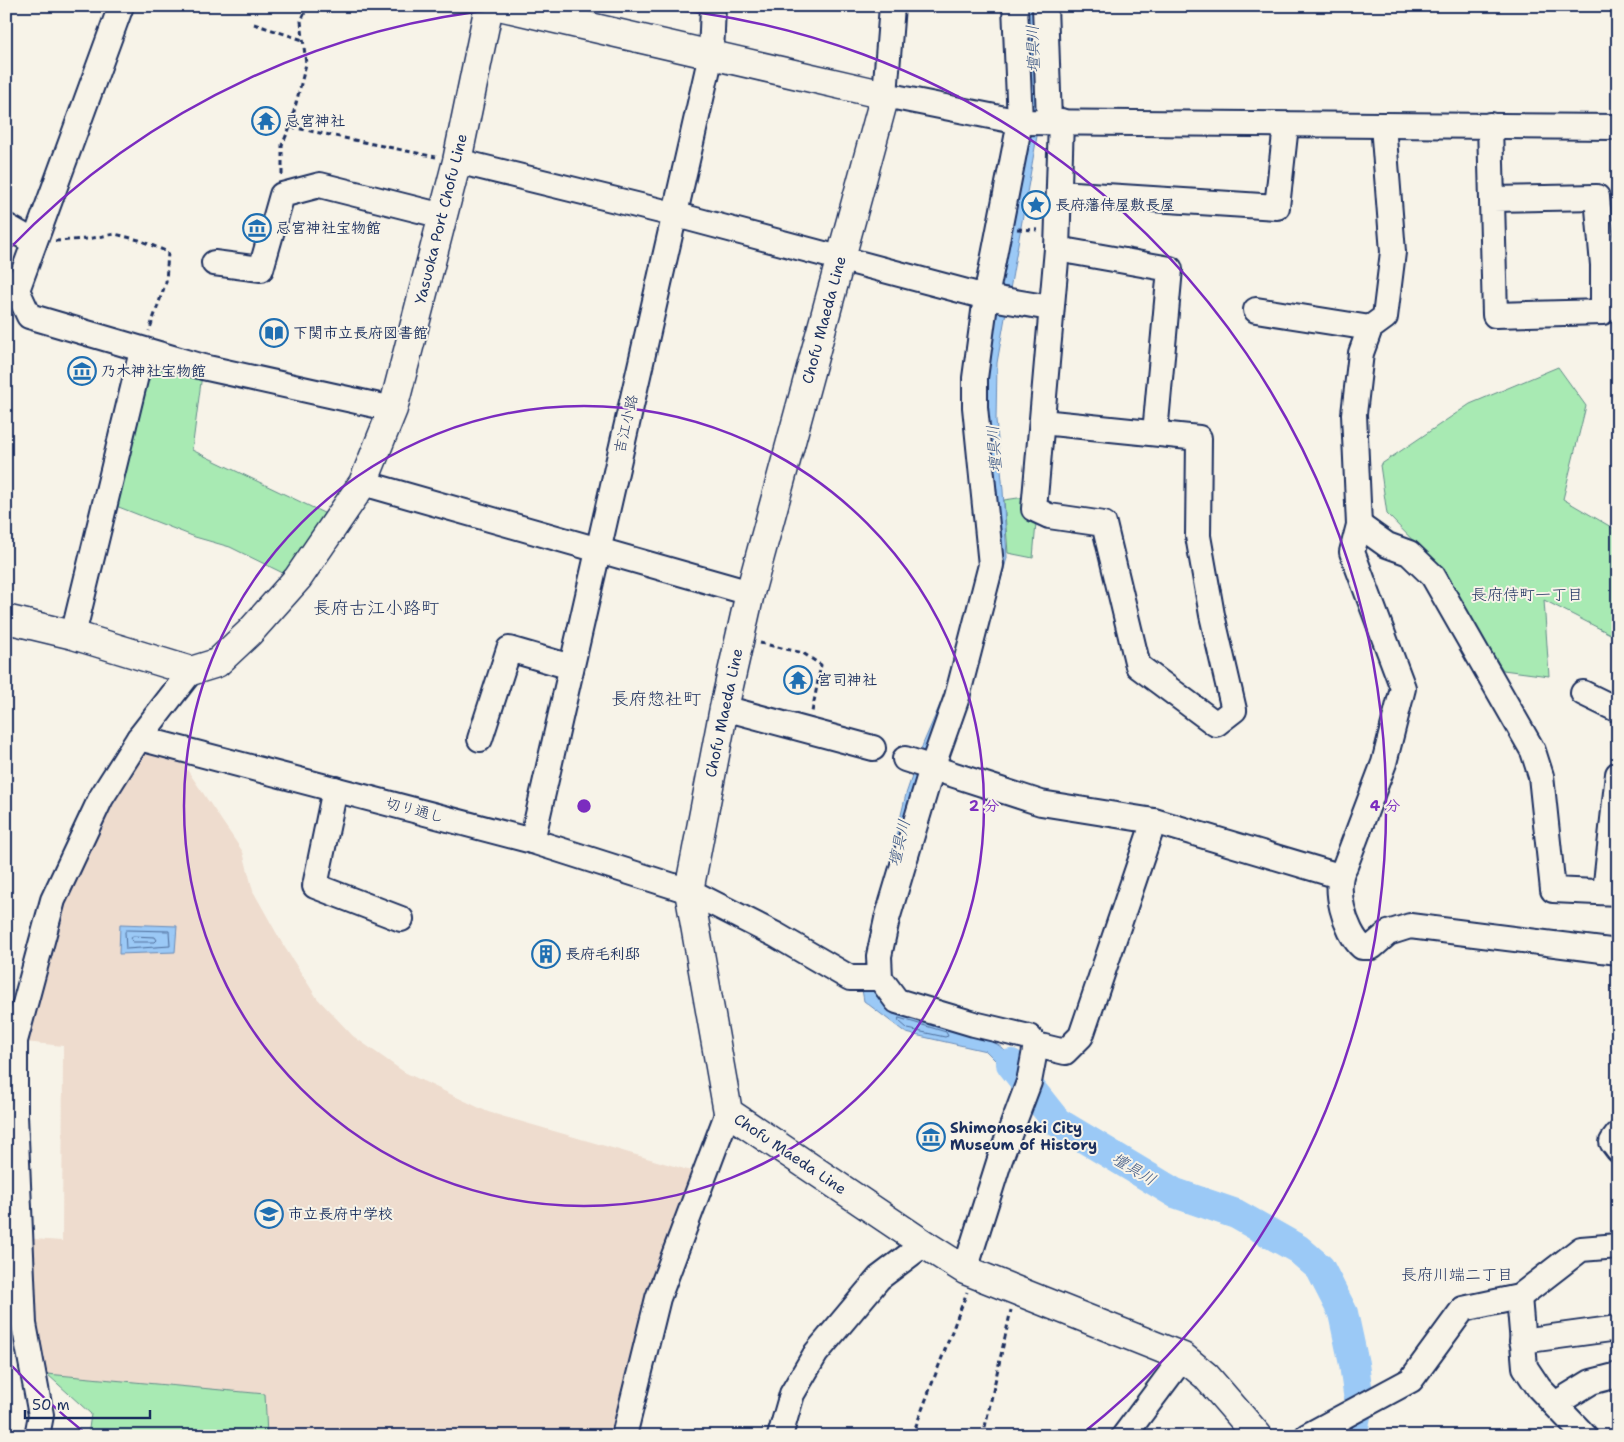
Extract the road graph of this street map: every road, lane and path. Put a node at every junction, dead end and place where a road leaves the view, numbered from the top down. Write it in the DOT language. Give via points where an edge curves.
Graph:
graph roads {
  1 [pos="121,6"];
  2 [pos="308,6"];
  3 [pos="489,6"];
  4 [pos="499,6"];
  5 [pos="713,6"];
  6 [pos="892,6"];
  7 [pos="1015,6"];
  8 [pos="1044,6"];
  9 [pos="254,24"];
  10 [pos="303,40"];
  11 [pos="711,55"];
  12 [pos="885,95"];
  13 [pos="1039,121"];
  14 [pos="1286,125"];
  15 [pos="1382,125"];
  16 [pos="1490,125"];
  17 [pos="290,127"];
  18 [pos="1618,127"];
  19 [pos="457,161"];
  20 [pos="1059,192"];
  21 [pos="282,195"];
  22 [pos="1493,198"];
  23 [pos="673,214"];
  24 [pos="443,216"];
  25 [pos="6,226"];
  26 [pos="34,242"];
  27 [pos="1057,248"];
  28 [pos="841,257"];
  29 [pos="214,263"];
  30 [pos="1610,265"];
  31 [pos="996,299"];
  32 [pos="1050,308"];
  33 [pos="1256,310"];
  34 [pos="1370,328"];
  35 [pos="142,351"];
  36 [pos="393,410"];
  37 [pos="1042,422"];
  38 [pos="1155,434"];
  39 [pos="363,482"];
  40 [pos="1359,524"];
  41 [pos="598,548"];
  42 [pos="750,593"];
  43 [pos="6,619"];
  44 [pos="73,635"];
  45 [pos="740,638"];
  46 [pos="571,667"];
  47 [pos="191,671"];
  48 [pos="1583,693"];
  49 [pos="724,708"];
  50 [pos="1618,710"];
  51 [pos="808,730"];
  52 [pos="140,738"];
  53 [pos="480,738"];
  54 [pos="874,748"];
  55 [pos="919,764"];
  56 [pos="1618,774"];
  57 [pos="335,789"];
  58 [pos="1154,821"];
  59 [pos="532,841"];
  60 [pos="1339,876"];
  61 [pos="689,891"];
  62 [pos="1611,893"];
  63 [pos="401,919"];
  64 [pos="1618,952"];
  65 [pos="880,978"];
  66 [pos="1036,1045"];
  67 [pos="728,1112"];
  68 [pos="11,1114"];
  69 [pos="1618,1134"];
  70 [pos="1618,1150"];
  71 [pos="13,1237"];
  72 [pos="924,1244"];
  73 [pos="1618,1246"];
  74 [pos="970,1271"];
  75 [pos="1015,1289"];
  76 [pos="1519,1297"];
  77 [pos="15,1324"];
  78 [pos="1618,1328"];
  79 [pos="1522,1341"];
  80 [pos="1183,1357"];
  81 [pos="1618,1376"];
  82 [pos="1555,1404"];
  83 [pos="1126,1435"];
  84 [pos="37,1436"];
  85 [pos="624,1436"];
  86 [pos="780,1436"];
  87 [pos="912,1436"];
  88 [pos="983,1436"];
  89 [pos="1258,1436"];
  90 [pos="1307,1436"];
  91 [pos="1585,1436"];
  1 -- 26 [label="street"];
  2 -- 10 [label="path" via="301,22"];
  3 -- 19 [label="main road, Yasuoka Port Chofu Line"];
  4 -- 11 [label="main road"];
  5 -- 11 [label="street, 吉江小路"];
  6 -- 12 [label="street"];
  7 -- 13 [label="street"];
  8 -- 13 [label="street"];
  9 -- 10 [label="path"];
  10 -- 17 [label="path" via="306,64"];
  11 -- 12 [label="main road"];
  11 -- 23 [label="street, 吉江小路"];
  12 -- 13 [label="street"];
  12 -- 28 [label="main road, Chofu Maeda Line"];
  13 -- 14 [label="street"];
  13 -- 20 [label="street"];
  13 -- 31 [label="street"];
  14 -- 15 [label="street"];
  14 -- 20 [label="street" via="1277,207"];
  15 -- 16 [label="street"];
  15 -- 34 [label="street" via="1393,252 1385,317"];
  16 -- 18 [label="street"];
  16 -- 22 [label="street"];
  17 -- 19 [label="path"];
  17 -- 21 [label="path" via="282,145"];
  19 -- 23 [label="street"];
  19 -- 24 [label="main road, Yasuoka Port Chofu Line"];
  20 -- 27 [label="street"];
  21 -- 24 [label="street" via="320,185"];
  21 -- 29 [label="street" via="261,270"];
  22 -- 30 [label="street" via="1597,198"];
  22 -- 30 [label="street" via="1495,314 1603,312"];
  23 -- 28 [label="street"];
  23 -- 41 [label="street, 吉江小路"];
  24 -- 36 [label="main road, Yasuoka Port Chofu Line"];
  25 -- 26 [label="street"];
  26 -- 35 [label="street" via="17,290 29,316"];
  26 -- 35 [label="path" via="116,234 168,252 166,282"];
  27 -- 32 [label="street"];
  27 -- 38 [label="street" via="1170,269"];
  28 -- 31 [label="street"];
  28 -- 42 [label="main road, Chofu Maeda Line"];
  31 -- 32 [label="street"];
  31 -- 55 [label="street" via="975,378 991,565 959,686"];
  32 -- 37 [label="street"];
  33 -- 34 [label="street"];
  34 -- 40 [label="street" via="1361,353 1354,414"];
  35 -- 36 [label="street"];
  35 -- 44 [label="street"];
  36 -- 39 [label="main road, Yasuoka Port Chofu Line"];
  37 -- 38 [label="street"];
  37 -- 38 [label="street" via="1034,509 1049,516 1104,524 1138,666 1216,724 1234,710 1198,536 1199,438"];
  39 -- 41 [label="street"];
  39 -- 47 [label="main road, Yasuoka Port Chofu Line" via="298,578 248,633 217,662"];
  40 -- 60 [label="street" via="1352,552 1403,688 1384,763"];
  40 -- 62 [label="street" via="1387,545 1409,553 1433,576 1534,751 1541,776 1553,890"];
  41 -- 42 [label="street"];
  41 -- 46 [label="street, 吉江小路"];
  42 -- 45 [label="main road, Chofu Maeda Line"];
  43 -- 44 [label="main road"];
  44 -- 47 [label="main road"];
  45 -- 49 [label="main road, Chofu Maeda Line"];
  45 -- 51 [label="path" via="803,653 821,665"];
  46 -- 53 [label="street" via="509,649"];
  46 -- 59 [label="street, 吉江小路"];
  47 -- 52 [label="street"];
  48 -- 50 [label="street"];
  49 -- 51 [label="street"];
  49 -- 61 [label="main road, Chofu Maeda Line"];
  51 -- 54 [label="street"];
  52 -- 57 [label="street, 切り通し"];
  52 -- 68 [label="street" via="101,798 52,900 15,1041"];
  55 -- 58 [label="street" via="1041,803"];
  55 -- 65 [label="street" via="879,956"];
  56 -- 62 [label="street"];
  57 -- 59 [label="street, 切り通し"];
  57 -- 63 [label="street" via="315,886"];
  58 -- 60 [label="street"];
  58 -- 66 [label="street" via="1081,1036 1065,1052"];
  59 -- 61 [label="street, 切り通し"];
  60 -- 64 [label="street" via="1343,914 1362,947 1372,946 1388,933 1410,926"];
  61 -- 65 [label="street, 切り通し" via="850,978"];
  61 -- 67 [label="main road, Chofu Maeda Line"];
  65 -- 66 [label="street" via="897,1001 1029,1037"];
  66 -- 74 [label="street" via="1029,1082 1000,1159"];
  67 -- 72 [label="main road, Chofu Maeda Line"];
  67 -- 85 [label="street" via="658,1298"];
  68 -- 71 [label="street"];
  69 -- 70 [label="street" via="1612,1142"];
  71 -- 77 [label="street"];
  72 -- 74 [label="main road, Chofu Maeda Line"];
  72 -- 86 [label="street" via="880,1278 816,1353 792,1394"];
  73 -- 76 [label="street" via="1581,1249"];
  74 -- 75 [label="main road, Chofu Maeda Line"];
  74 -- 87 [label="path"];
  75 -- 80 [label="main road, Chofu Maeda Line"];
  75 -- 88 [label="path"];
  76 -- 79 [label="street"];
  76 -- 90 [label="street" via="1463,1309 1410,1380"];
  77 -- 84 [label="street" via="41,1415"];
  78 -- 79 [label="street"];
  79 -- 82 [label="street" via="1525,1367 1538,1388"];
  80 -- 83 [label="street"];
  80 -- 89 [label="main road, Chofu Maeda Line" via="1206,1376"];
  81 -- 82 [label="street" via="1591,1382"];
  82 -- 91 [label="street"];
}
